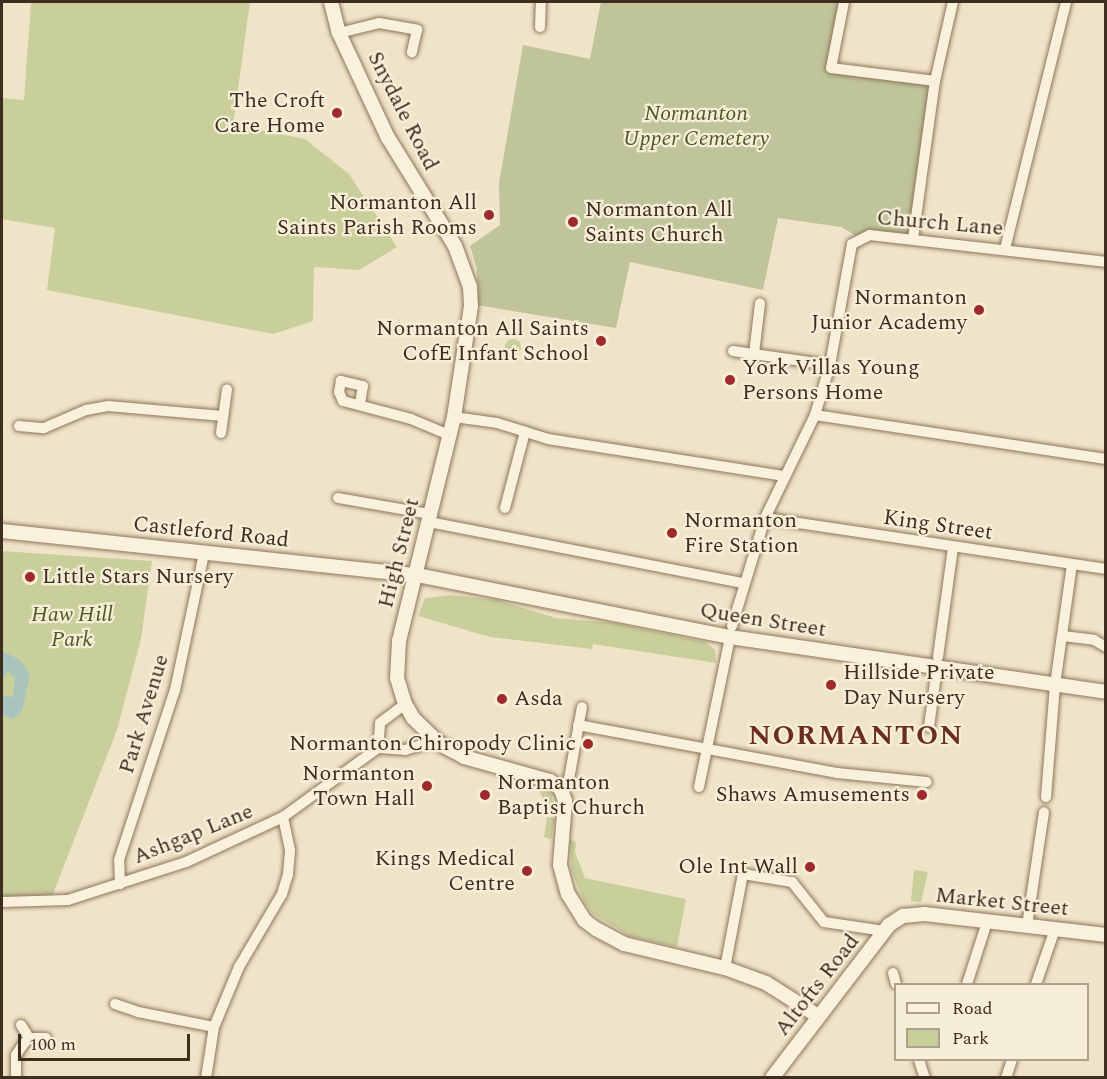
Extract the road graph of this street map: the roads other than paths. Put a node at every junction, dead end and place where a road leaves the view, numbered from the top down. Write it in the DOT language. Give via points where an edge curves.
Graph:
graph roads {
  1 [pos="331,2"];
  2 [pos="541,2"];
  3 [pos="844,2"];
  4 [pos="953,2"];
  5 [pos="1066,2"];
  6 [pos="540,27"];
  7 [pos="339,33"];
  8 [pos="412,52"];
  9 [pos="934,81"];
  10 [pos="449,235"];
  11 [pos="913,239"];
  12 [pos="1005,249"];
  13 [pos="1106,262"];
  14 [pos="760,303"];
  15 [pos="733,351"];
  16 [pos="754,354"];
  17 [pos="830,365"];
  18 [pos="227,390"];
  19 [pos="360,404"];
  20 [pos="814,415"];
  21 [pos="223,416"];
  22 [pos="454,417"];
  23 [pos="20,426"];
  24 [pos="525,432"];
  25 [pos="221,433"];
  26 [pos="449,435"];
  27 [pos="1106,459"];
  28 [pos="783,476"];
  29 [pos="338,498"];
  30 [pos="505,508"];
  31 [pos="429,518"];
  32 [pos="765,518"];
  33 [pos="2,531"];
  34 [pos="953,547"];
  35 [pos="204,553"];
  36 [pos="1072,564"];
  37 [pos="1106,569"];
  38 [pos="417,575"];
  39 [pos="743,583"];
  40 [pos="731,632"];
  41 [pos="1063,636"];
  42 [pos="1106,647"];
  43 [pos="938,662"];
  44 [pos="1055,685"];
  45 [pos="1106,692"];
  46 [pos="405,704"];
  47 [pos="582,707"];
  48 [pos="578,725"];
  49 [pos="929,728"];
  50 [pos="435,741"];
  51 [pos="378,748"];
  52 [pos="708,748"];
  53 [pos="927,782"];
  54 [pos="699,787"];
  55 [pos="561,789"];
  56 [pos="1046,797"];
  57 [pos="1044,812"];
  58 [pos="283,817"];
  59 [pos="120,884"];
  60 [pos="2,902"];
  61 [pos="896,920"];
  62 [pos="987,922"];
  63 [pos="1027,926"];
  64 [pos="1055,929"];
  65 [pos="884,932"];
  66 [pos="1106,934"];
  67 [pos="725,968"];
  68 [pos="893,973"];
  69 [pos="896,983"];
  70 [pos="967,983"];
  71 [pos="1036,983"];
  72 [pos="115,1004"];
  73 [pos="818,1016"];
  74 [pos="21,1025"];
  75 [pos="214,1027"];
  76 [pos="29,1038"];
  77 [pos="46,1038"];
  78 [pos="920,1061"];
  79 [pos="1010,1061"];
  80 [pos="16,1077"];
  81 [pos="206,1077"];
  82 [pos="772,1077"];
  83 [pos="925,1077"];
  84 [pos="1006,1077"];
  1 -- 7 [label="street, Snydale Road"];
  2 -- 6 [label="street"];
  3 -- 9 [label="street" via="831,68"];
  4 -- 9 [label="street"];
  5 -- 12 [label="street"];
  7 -- 8 [label="street" via="379,22 417,30"];
  7 -- 10 [label="street, Snydale Road" via="387,136"];
  9 -- 11 [label="street"];
  10 -- 22 [label="street, High Street" via="465,266 471,306"];
  11 -- 12 [label="street, Church Lane"];
  11 -- 17 [label="street, Church Lane" via="870,235 852,244"];
  12 -- 13 [label="street, Church Lane"];
  14 -- 16 [label="street"];
  15 -- 16 [label="street"];
  16 -- 17 [label="street"];
  17 -- 20 [label="street, Church Lane"];
  18 -- 21 [label="street"];
  19 -- 26 [label="street"];
  20 -- 27 [label="street"];
  20 -- 28 [label="street, Church Lane"];
  21 -- 23 [label="street" via="98,406 44,428"];
  21 -- 25 [label="street"];
  22 -- 24 [label="street" via="497,423"];
  22 -- 26 [label="street, High Street"];
  24 -- 28 [label="street" via="548,440"];
  24 -- 30 [label="street"];
  26 -- 31 [label="street, High Street"];
  28 -- 32 [label="street, Church Lane"];
  29 -- 31 [label="street"];
  31 -- 38 [label="street, High Street"];
  31 -- 39 [label="street"];
  32 -- 34 [label="street, King Street"];
  32 -- 39 [label="street, Church Lane"];
  33 -- 35 [label="street, Castleford Road"];
  34 -- 36 [label="street, King Street"];
  34 -- 43 [label="street"];
  35 -- 38 [label="street, Castleford Road"];
  35 -- 59 [label="street, Park Avenue" via="175,690 119,860"];
  36 -- 37 [label="street, King Street"];
  36 -- 41 [label="street"];
  38 -- 40 [label="street, Queen Street"];
  38 -- 46 [label="street, High Street" via="397,661"];
  39 -- 40 [label="street, Church Lane"];
  40 -- 43 [label="street, Queen Street"];
  40 -- 52 [label="street, Church Lane"];
  41 -- 42 [label="street" via="1094,640"];
  41 -- 44 [label="street"];
  43 -- 44 [label="street, Queen Street"];
  43 -- 49 [label="street"];
  44 -- 45 [label="street, Queen Street"];
  44 -- 56 [label="street"];
  46 -- 50 [label="street, High Street"];
  46 -- 51 [label="street" via="380,723"];
  47 -- 48 [label="street"];
  48 -- 52 [label="street"];
  48 -- 55 [label="street" via="569,779"];
  50 -- 51 [label="street" via="405,750"];
  50 -- 55 [label="street, High Street" via="464,757 550,781"];
  51 -- 58 [label="street, Ashgap Lane"];
  52 -- 53 [label="street" via="837,773"];
  52 -- 54 [label="street, Church Lane"];
  55 -- 67 [label="street" via="566,801 560,865 568,894 584,920 624,944"];
  57 -- 63 [label="street"];
  58 -- 59 [label="street, Ashgap Lane" via="186,861"];
  58 -- 75 [label="street" via="290,850 282,894 252,939"];
  59 -- 60 [label="street, Ashgap Lane" via="68,900"];
  61 -- 62 [label="street, Market Street" via="918,914"];
  61 -- 65 [label="street, Altofts Road"];
  62 -- 63 [label="street, Market Street"];
  62 -- 70 [label="street"];
  63 -- 64 [label="street, Market Street"];
  64 -- 66 [label="street, Market Street"];
  64 -- 71 [label="street"];
  65 -- 67 [label="street" via="824,922 792,882 743,874"];
  65 -- 73 [label="street, Altofts Road"];
  67 -- 73 [label="street" via="766,983"];
  68 -- 69 [label="street"];
  72 -- 75 [label="street"];
  73 -- 82 [label="street, Altofts Road"];
  74 -- 76 [label="street"];
  75 -- 81 [label="street"];
  76 -- 77 [label="street"];
  76 -- 80 [label="street" via="16,1055"];
  78 -- 83 [label="street"];
  79 -- 84 [label="street"];
}
